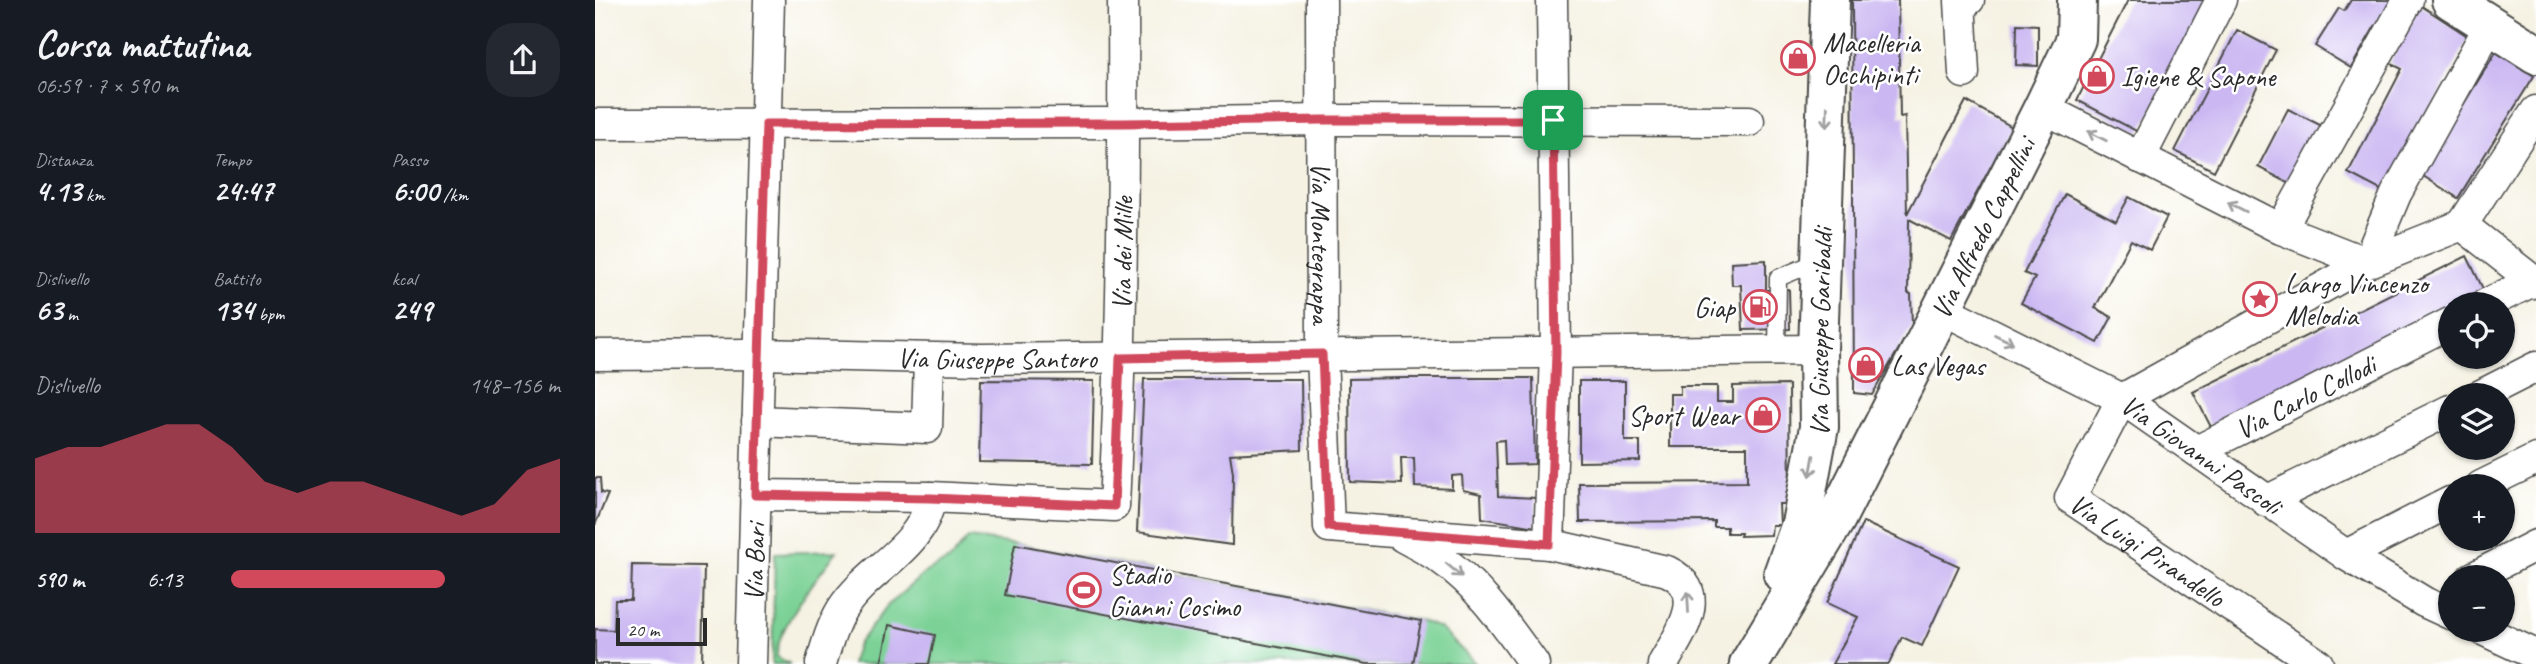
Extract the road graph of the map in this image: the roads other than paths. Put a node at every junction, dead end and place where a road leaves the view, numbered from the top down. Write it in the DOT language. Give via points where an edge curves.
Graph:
graph roads {
  1 [pos="769,0"];
  2 [pos="1123,0"];
  3 [pos="1321,0"];
  4 [pos="1552,0"];
  5 [pos="1831,0"];
  6 [pos="1969,0"];
  7 [pos="2077,0"];
  8 [pos="2098,0"];
  9 [pos="2221,0"];
  10 [pos="2408,0"];
  11 [pos="2451,0"];
  12 [pos="2490,25"];
  13 [pos="2076,40"];
  14 [pos="2536,54"];
  15 [pos="1964,73"];
  16 [pos="2043,108"];
  17 [pos="2536,111"];
  18 [pos="1323,120"];
  19 [pos="1553,120"];
  20 [pos="1749,121"];
  21 [pos="1124,123"];
  22 [pos="595,124"];
  23 [pos="766,124"];
  24 [pos="2140,158"];
  25 [pos="2462,225"];
  26 [pos="2281,229"];
  27 [pos="1822,260"];
  28 [pos="2367,264"];
  29 [pos="2534,282"];
  30 [pos="2512,292"];
  31 [pos="1942,309"];
  32 [pos="2438,329"];
  33 [pos="1818,350"];
  34 [pos="1777,351"];
  35 [pos="1556,353"];
  36 [pos="758,354"];
  37 [pos="1322,354"];
  38 [pos="595,355"];
  39 [pos="1120,358"];
  40 [pos="929,359"];
  41 [pos="2536,367"];
  42 [pos="2505,383"];
  43 [pos="2122,399"];
  44 [pos="2438,416"];
  45 [pos="757,421"];
  46 [pos="1819,427"];
  47 [pos="1870,449"];
  48 [pos="2197,450"];
  49 [pos="2536,459"];
  50 [pos="2505,474"];
  51 [pos="755,495"];
  52 [pos="931,498"];
  53 [pos="2266,501"];
  54 [pos="2438,508"];
  55 [pos="1397,533"];
  56 [pos="1549,536"];
  57 [pos="2536,545"];
  58 [pos="2346,555"];
  59 [pos="2497,565"];
  60 [pos="2438,601"];
  61 [pos="2508,642"];
  62 [pos="2536,655"];
  63 [pos="1752,659"];
  64 [pos="751,664"];
  65 [pos="821,664"];
  66 [pos="1534,664"];
  67 [pos="1663,664"];
  68 [pos="2318,664"];
  1 -- 23 [label="street, Via Bari"];
  2 -- 21 [label="street, Via dei Mille"];
  3 -- 18 [label="street, Via Montegrappa"];
  4 -- 19 [label="street"];
  5 -- 27 [label="main road, Via Giuseppe Garibaldi, one-way"];
  6 -- 15 [label="street" via="1960,1"];
  7 -- 13 [label="main road, Via Alfredo Cappellini"];
  8 -- 13 [label="main road"];
  9 -- 24 [label="street"];
  10 -- 26 [label="street"];
  11 -- 12 [label="main road"];
  12 -- 14 [label="main road"];
  12 -- 28 [label="street" via="2396,194"];
  13 -- 16 [label="main road, Via Alfredo Cappellini"];
  24 -- 16 [label="street, one-way"];
  16 -- 31 [label="main road, Via Alfredo Cappellini"];
  17 -- 25 [label="street"];
  18 -- 19 [label="street"];
  18 -- 21 [label="street"];
  18 -- 37 [label="street, Via Montegrappa"];
  19 -- 20 [label="street"];
  19 -- 35 [label="street"];
  21 -- 23 [label="street"];
  21 -- 39 [label="street, Via dei Mille"];
  22 -- 23 [label="street"];
  23 -- 36 [label="street, Via Bari"];
  26 -- 24 [label="street, one-way"];
  25 -- 28 [label="street"];
  25 -- 29 [label="street"];
  26 -- 28 [label="street"];
  27 -- 33 [label="main road, Via Giuseppe Garibaldi"];
  27 -- 34 [label="lane" via="1778,278"];
  28 -- 43 [label="street"];
  29 -- 30 [label="street"];
  31 -- 43 [label="street, Via Giovanni Pascoli, one-way"];
  31 -- 47 [label="main road, Via Alfredo Cappellini"];
  32 -- 48 [label="street, Via Carlo Collodi"];
  33 -- 34 [label="street, Via Giuseppe Santoro"];
  33 -- 46 [label="main road, Via Giuseppe Garibaldi"];
  34 -- 35 [label="street, Via Giuseppe Santoro"];
  35 -- 37 [label="street, Via Giuseppe Santoro"];
  35 -- 56 [label="street"];
  36 -- 38 [label="street, Via Giuseppe Santoro"];
  36 -- 40 [label="street, Via Giuseppe Santoro"];
  36 -- 45 [label="street, Via Bari"];
  37 -- 39 [label="street, Via Giuseppe Santoro"];
  37 -- 55 [label="street, Via Montegrappa" via="1329,527"];
  39 -- 40 [label="street, Via Giuseppe Santoro"];
  39 -- 52 [label="street, Via dei Mille" via="1114,506"];
  40 -- 45 [label="street" via="927,428"];
  41 -- 42 [label="street"];
  43 -- 48 [label="street, Via Giovanni Pascoli"];
  43 -- 68 [label="street, Via Luigi Pirandello" via="2070,498"];
  44 -- 53 [label="street"];
  45 -- 51 [label="street, Via Bari"];
  46 -- 47 [label="main road"];
  46 -- 63 [label="main road, Via Giuseppe Garibaldi, one-way" via="1801,524"];
  47 -- 63 [label="main road, Via Alfredo Cappellini" via="1836,519"];
  48 -- 53 [label="street, Via Giovanni Pascoli"];
  49 -- 50 [label="street"];
  51 -- 52 [label="street"];
  51 -- 64 [label="street, Via Bari"];
  52 -- 65 [label="street" via="928,515 915,537 842,609"];
  53 -- 58 [label="street, Via Giovanni Pascoli"];
  54 -- 58 [label="street"];
  55 -- 56 [label="street"];
  55 -- 66 [label="street, one-way" via="1442,559 1468,582"];
  67 -- 56 [label="street, one-way" via="1689,612 1689,595 1681,580 1667,571"];
  57 -- 59 [label="street"];
  58 -- 60 [label="street, Via Giovanni Pascoli"];
  61 -- 62 [label="street"];
}
